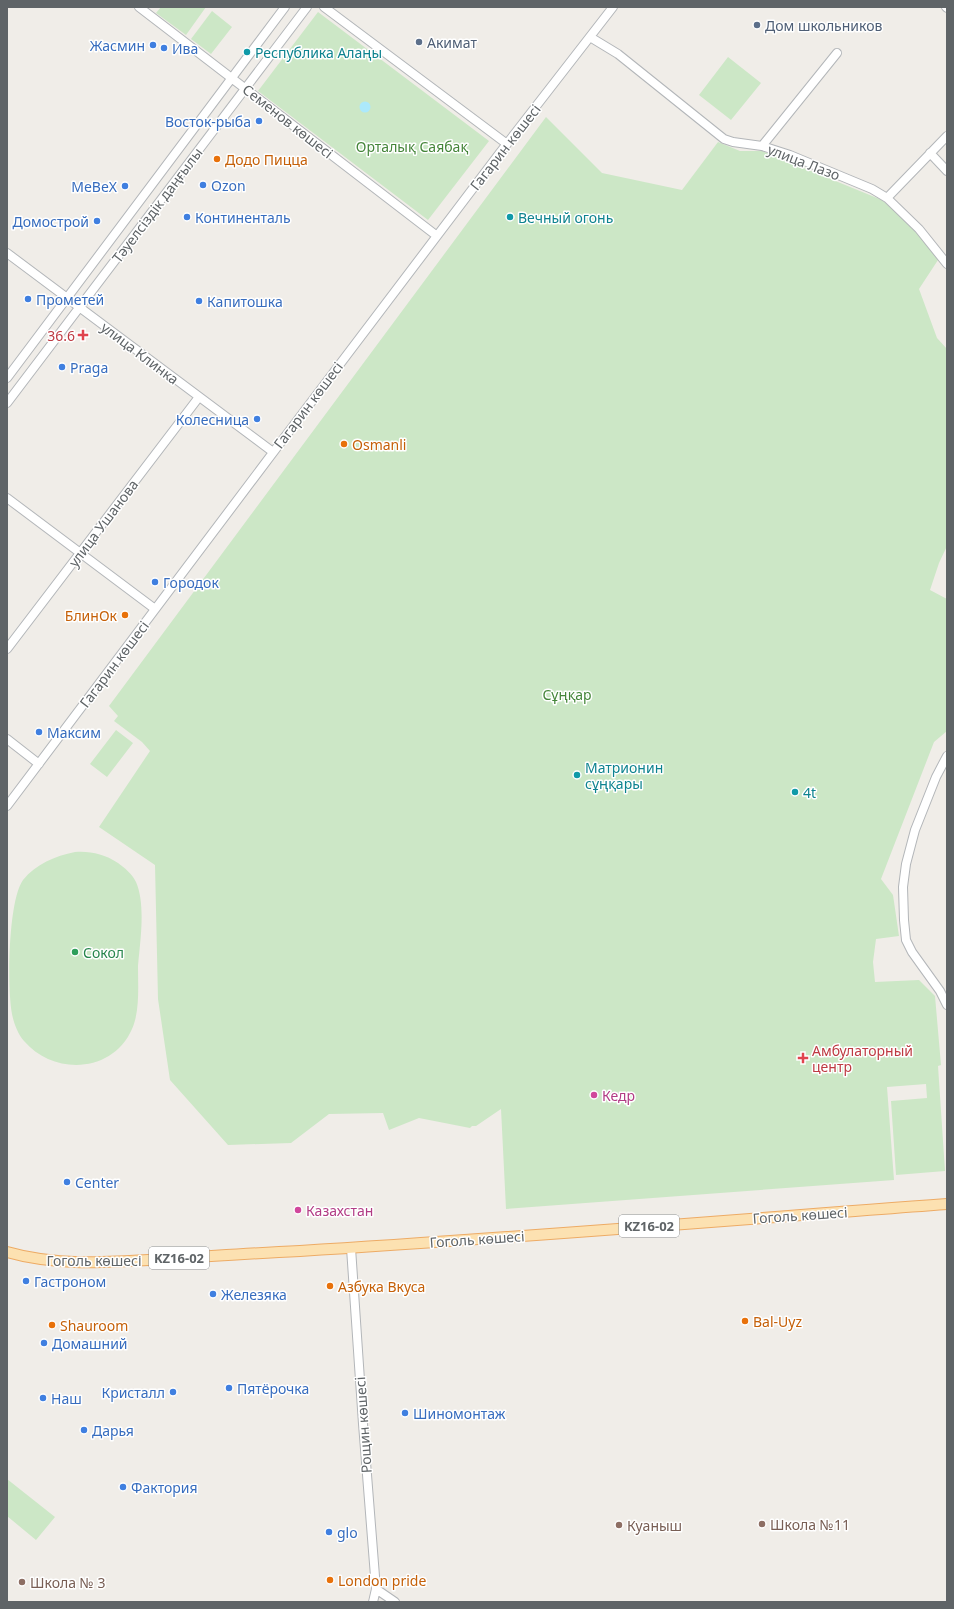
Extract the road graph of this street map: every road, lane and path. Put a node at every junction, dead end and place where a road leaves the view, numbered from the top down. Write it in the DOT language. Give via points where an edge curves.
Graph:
graph roads {
  1 [pos="139,7"];
  2 [pos="285,7"];
  3 [pos="308,7"];
  4 [pos="324,7"];
  5 [pos="613,7"];
  6 [pos="590,37"];
  7 [pos="837,52"];
  8 [pos="232,78"];
  9 [pos="246,88"];
  10 [pos="947,136"];
  11 [pos="507,144"];
  12 [pos="762,146"];
  13 [pos="930,153"];
  14 [pos="947,171"];
  15 [pos="887,198"];
  16 [pos="437,236"];
  17 [pos="7,253"];
  18 [pos="947,264"];
  19 [pos="68,299"];
  20 [pos="79,308"];
  21 [pos="7,378"];
  22 [pos="199,397"];
  23 [pos="7,403"];
  24 [pos="273,452"];
  25 [pos="7,498"];
  26 [pos="80,553"];
  27 [pos="155,610"];
  28 [pos="7,649"];
  29 [pos="7,739"];
  30 [pos="947,756"];
  31 [pos="39,764"];
  32 [pos="7,806"];
  33 [pos="947,1005"];
  34 [pos="947,1204"];
  35 [pos="352,1248"];
  36 [pos="7,1252"];
  37 [pos="376,1589"];
  38 [pos="373,1602"];
  39 [pos="395,1602"];
  1 -- 8 [label="street, Семенов көшесі"];
  2 -- 8 [label="street, Тәуелсіздік даңғылы"];
  3 -- 9 [label="street, Тәуелсіздік даңғылы"];
  4 -- 11 [label="street"];
  5 -- 6 [label="street, Гагарин көшесі"];
  6 -- 11 [label="street, Гагарин көшесі"];
  6 -- 12 [label="street, улица Лазо" via="618,54 724,138 733,142"];
  7 -- 12 [label="street"];
  8 -- 9 [label="street, Семенов көшесі"];
  8 -- 19 [label="street, Тәуелсіздік даңғылы"];
  9 -- 16 [label="street, Семенов көшесі"];
  9 -- 20 [label="street, Тәуелсіздік даңғылы"];
  10 -- 13 [label="street"];
  11 -- 16 [label="street, Гагарин көшесі"];
  12 -- 15 [label="street, улица Лазо" via="872,189"];
  13 -- 14 [label="street"];
  13 -- 15 [label="street"];
  15 -- 18 [label="street, улица Лазо" via="919,229"];
  16 -- 24 [label="street, Гагарин көшесі"];
  17 -- 19 [label="street, улица Клинка"];
  19 -- 20 [label="street, улица Клинка"];
  19 -- 21 [label="street, Тәуелсіздік даңғылы"];
  20 -- 22 [label="street, улица Клинка"];
  20 -- 23 [label="street, Тәуелсіздік даңғылы"];
  22 -- 24 [label="street, улица Клинка"];
  22 -- 26 [label="street, улица Ушанова"];
  24 -- 27 [label="street, Гагарин көшесі"];
  25 -- 26 [label="street"];
  26 -- 27 [label="street"];
  26 -- 28 [label="street, улица Ушанова"];
  27 -- 31 [label="street, Гагарин көшесі"];
  29 -- 31 [label="street"];
  30 -- 33 [label="street" via="915,830 903,887 906,940"];
  31 -- 32 [label="street, Гагарин көшесі"];
  34 -- 35 [label="main road, Гоголь көшесі / KZ16-02"];
  35 -- 36 [label="main road, Гоголь көшесі / KZ16-02" via="88,1262 28,1258"];
  35 -- 37 [label="street, Рощин көшесі"];
  37 -- 38 [label="street, Рощин көшесі"];
  37 -- 39 [label="street"];
}
